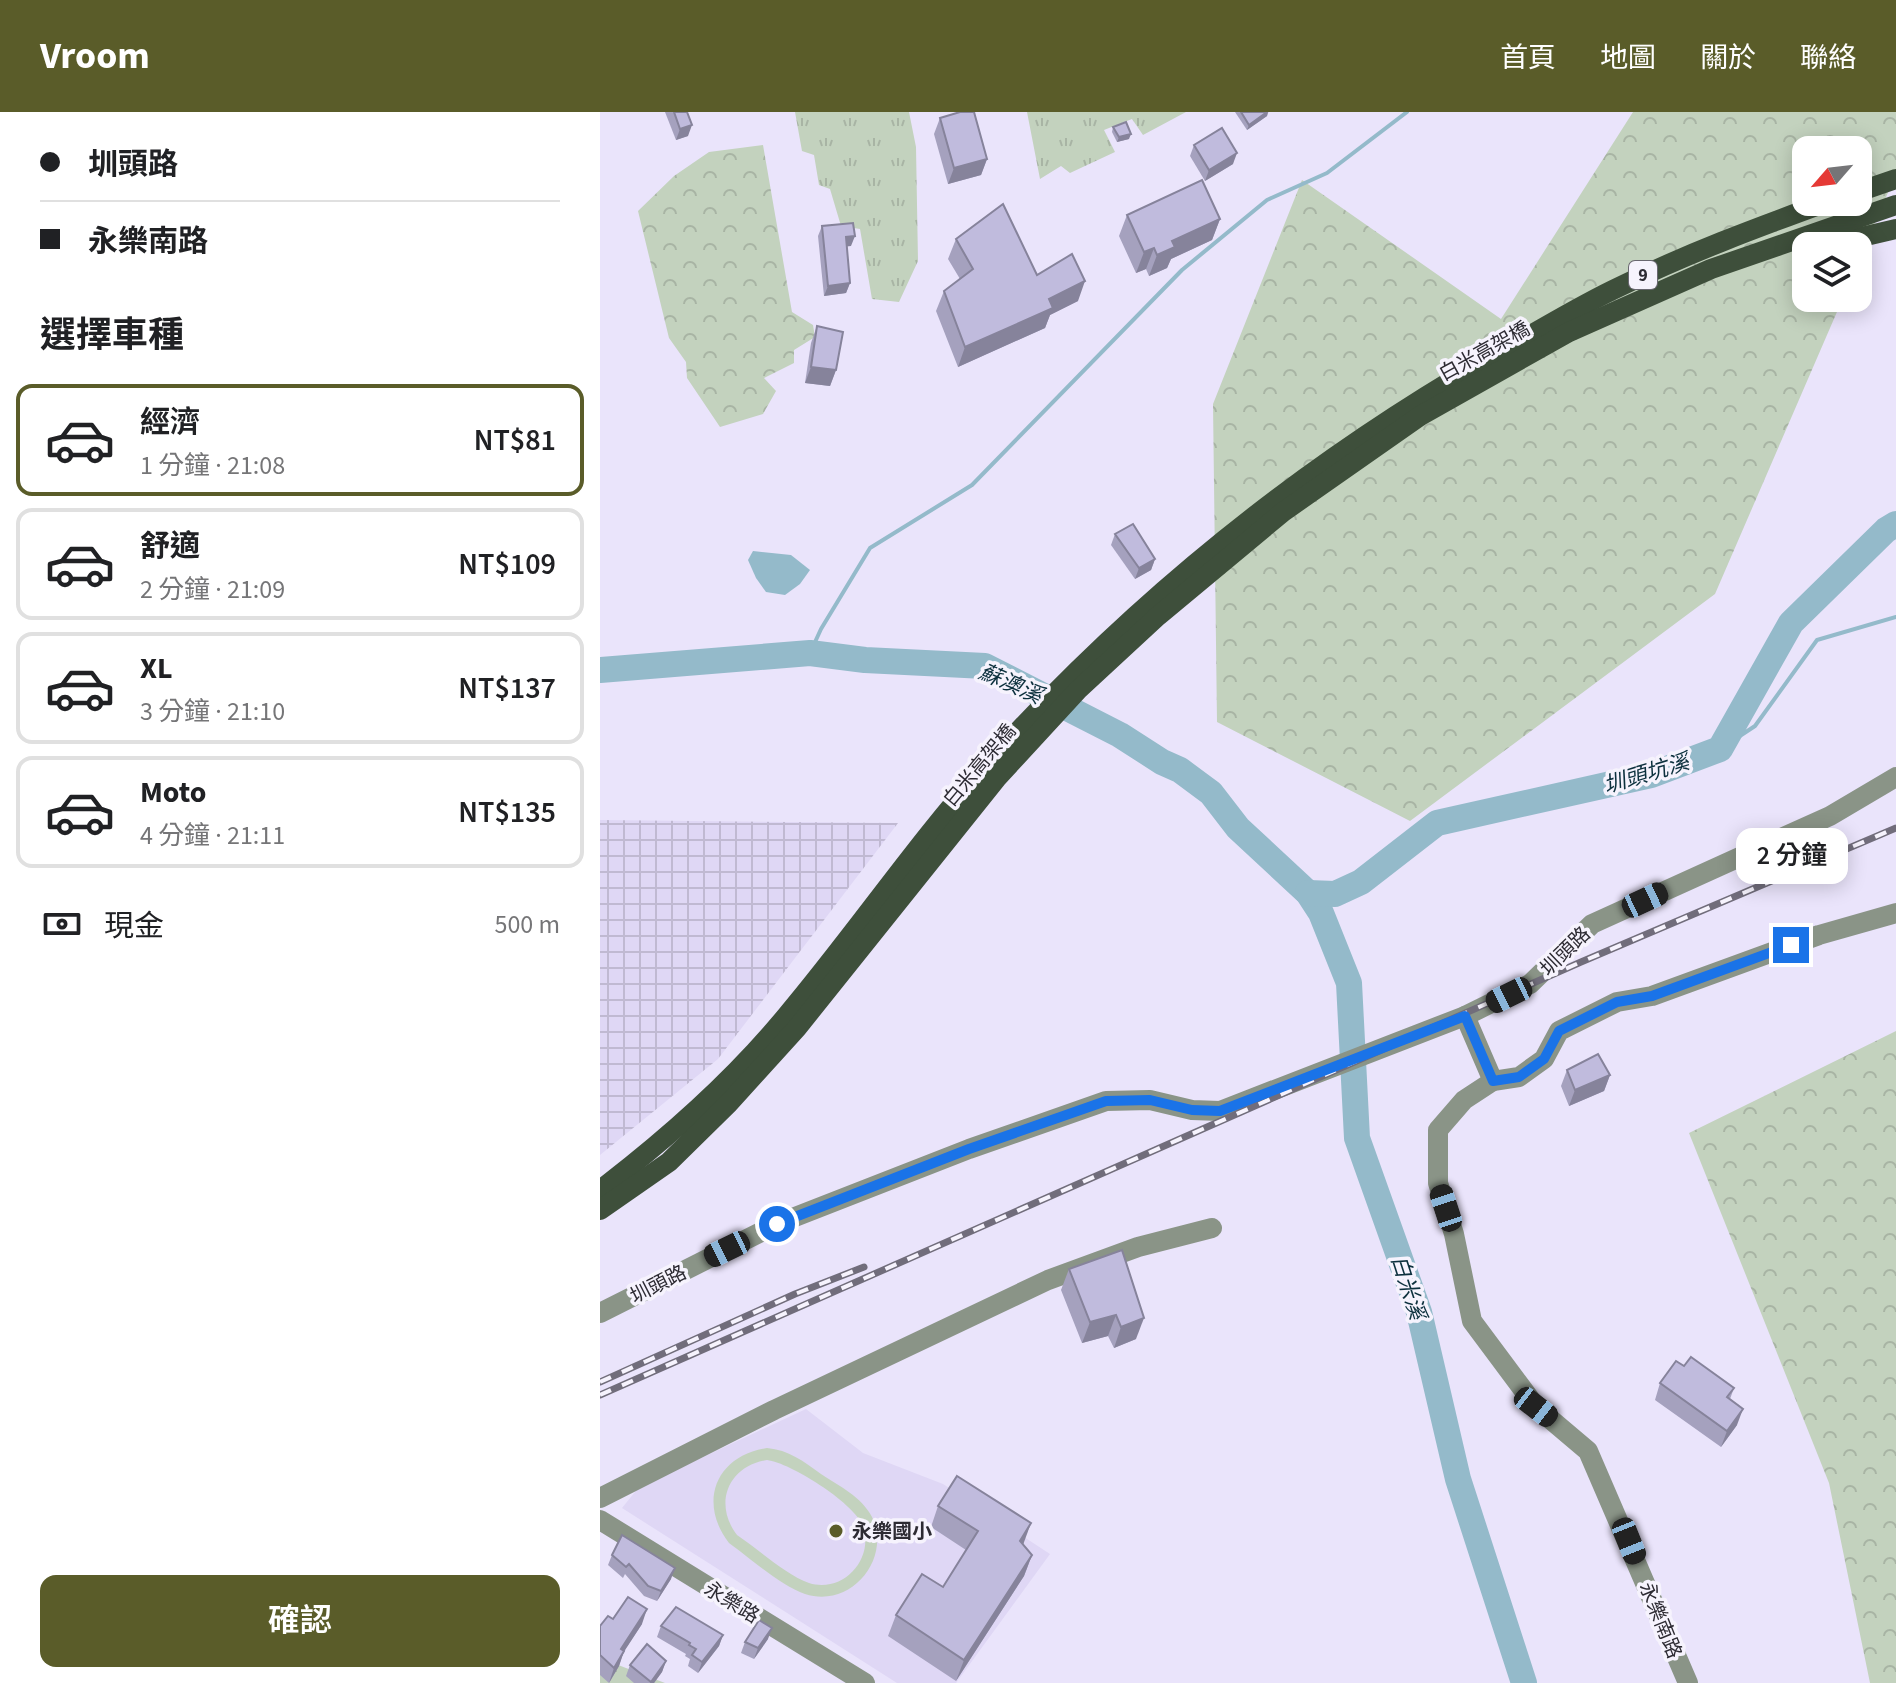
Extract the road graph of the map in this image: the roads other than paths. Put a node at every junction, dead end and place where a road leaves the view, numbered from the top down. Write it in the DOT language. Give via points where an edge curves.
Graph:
graph roads {
  1 [pos="1896,179"];
  2 [pos="1872,187"];
  3 [pos="1896,205"];
  4 [pos="1792,215"];
  5 [pos="1896,229"];
  6 [pos="1872,235"];
  7 [pos="1792,253"];
  8 [pos="1711,269"];
  9 [pos="1565,324"];
  10 [pos="1896,777"];
  11 [pos="1896,913"];
  12 [pos="1465,1016"];
  13 [pos="1493,1081"];
  14 [pos="600,1190"];
  15 [pos="600,1210"];
  16 [pos="1212,1228"];
  17 [pos="600,1313"];
  18 [pos="600,1498"];
  19 [pos="600,1520"];
  20 [pos="865,1683"];
  21 [pos="1688,1683"];
  1 -- 2 [label="main road"];
  3 -- 8 [label="main road, 9"];
  4 -- 9 [label="main road, 9" via="1629,282"];
  5 -- 6 [label="main road"];
  7 -- 8 [label="main road"];
  8 -- 9 [label="main road, 9"];
  9 -- 14 [label="main road, 白米高架橋 / 9" via="1465,371 1385,420 1164,589 1067,680 986,767 786,1017 717,1093"];
  9 -- 15 [label="main road, 白米高架橋 / 9" via="1355,460 1158,616 1078,690 997,778 797,1028 729,1103 669,1162"];
  10 -- 12 [label="street, 圳頭路" via="1830,816 1592,924 1530,984"];
  11 -- 13 [label="street, 永樂南路" via="1652,996 1617,1002 1559,1031 1544,1059 1519,1077"];
  12 -- 13 [label="street"];
  12 -- 17 [label="street, 圳頭路" via="1220,1111 1150,1100 1106,1101 777,1224"];
  13 -- 21 [label="street, 永樂南路" via="1464,1100 1438,1130 1438,1183 1472,1321 1536,1407 1588,1451"];
  16 -- 18 [label="street" via="1138,1247 1048,1280"];
  19 -- 20 [label="street, 永樂路"];
}
